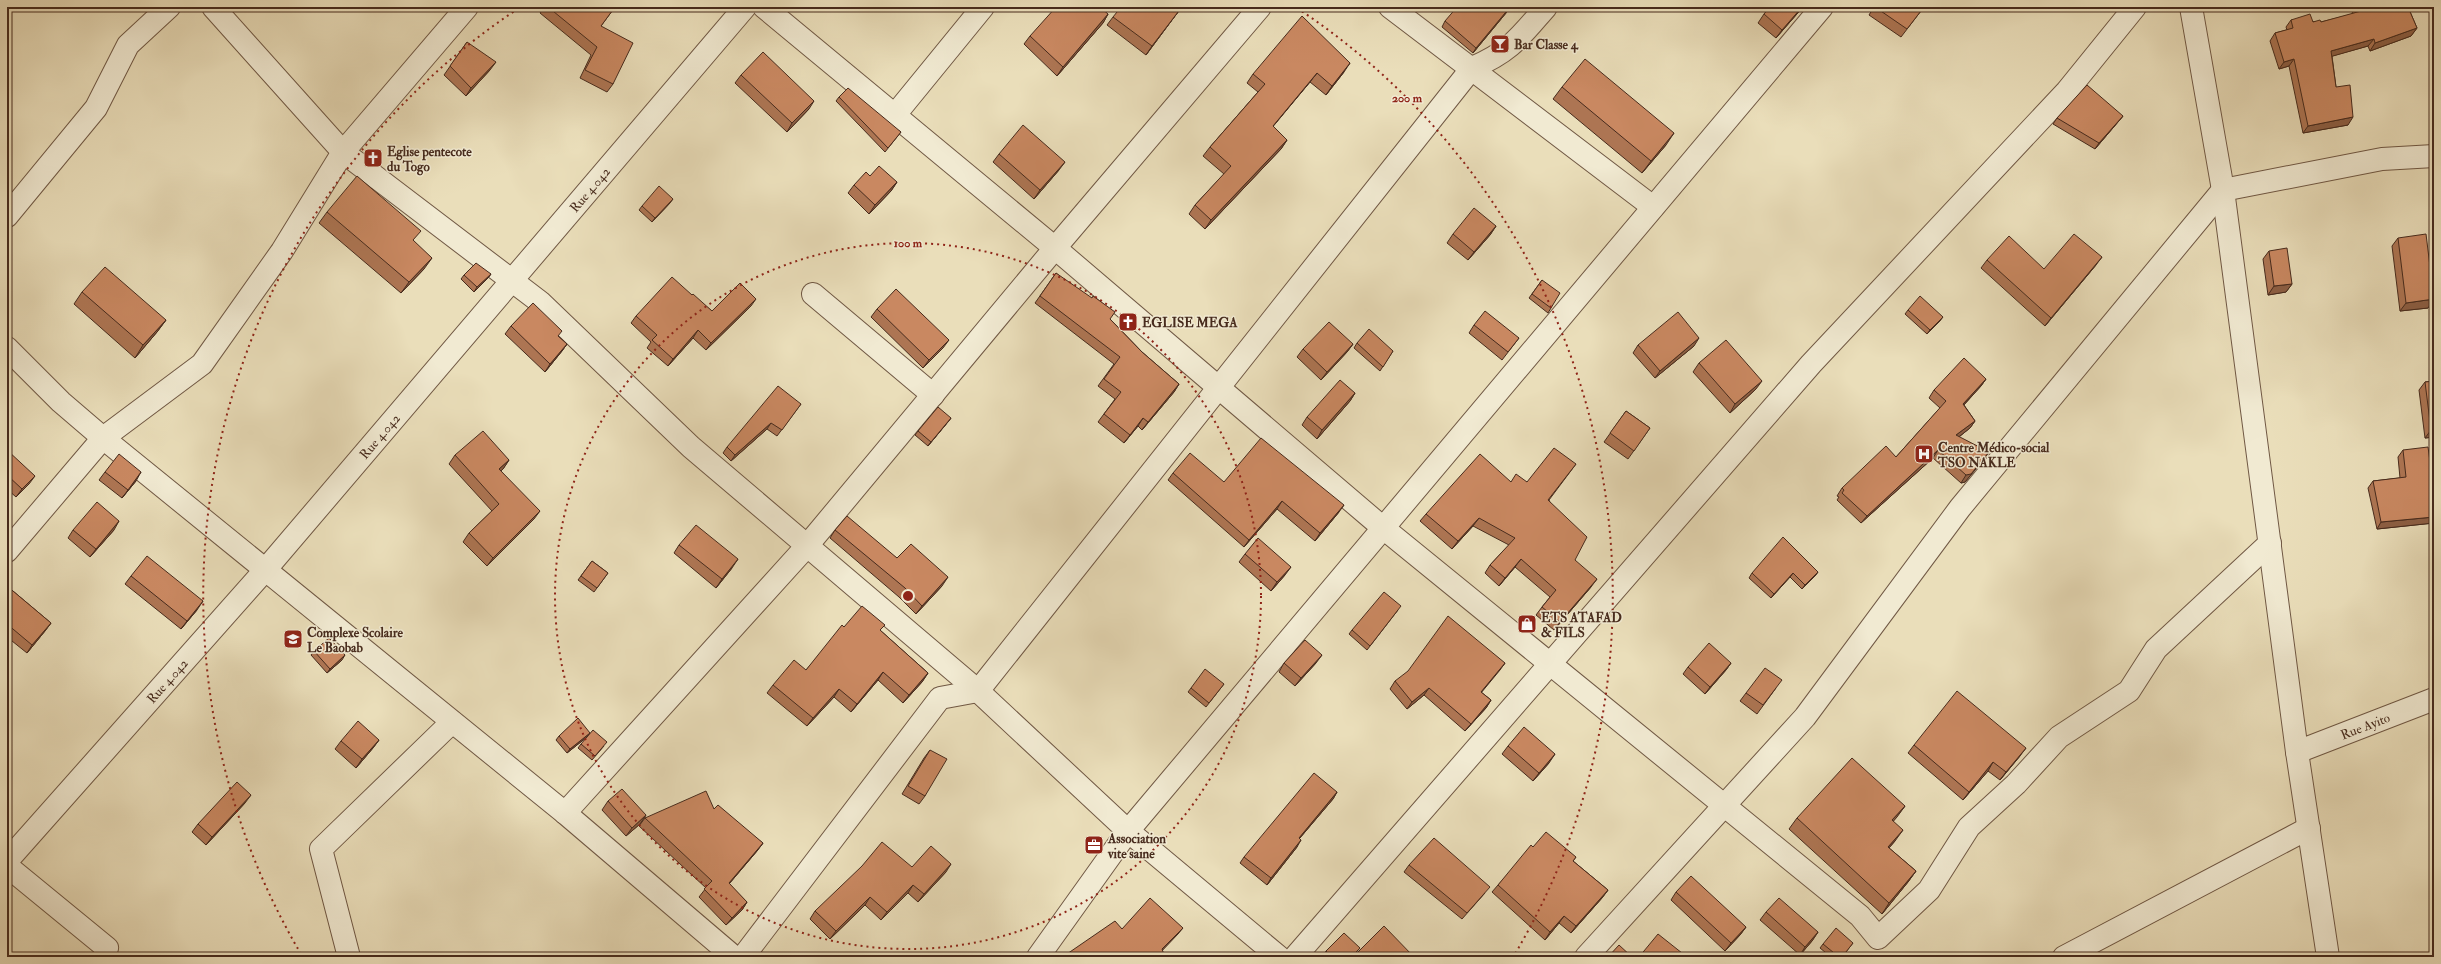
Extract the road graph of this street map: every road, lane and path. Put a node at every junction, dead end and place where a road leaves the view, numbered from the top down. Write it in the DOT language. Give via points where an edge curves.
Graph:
graph roads {
  1 [pos="169,7"];
  2 [pos="213,7"];
  3 [pos="467,7"];
  4 [pos="746,7"];
  5 [pos="764,7"];
  6 [pos="983,7"];
  7 [pos="1260,7"];
  8 [pos="1390,7"];
  9 [pos="1546,7"];
  10 [pos="1822,7"];
  11 [pos="2135,7"];
  12 [pos="2192,7"];
  13 [pos="1472,68"];
  14 [pos="894,116"];
  15 [pos="343,152"];
  16 [pos="2434,156"];
  17 [pos="2223,190"];
  18 [pos="1652,206"];
  19 [pos="7,216"];
  20 [pos="1055,248"];
  21 [pos="513,281"];
  22 [pos="813,294"];
  23 [pos="7,348"];
  24 [pos="1218,388"];
  25 [pos="933,395"];
  26 [pos="103,438"];
  27 [pos="1382,527"];
  28 [pos="2270,542"];
  29 [pos="806,547"];
  30 [pos="7,551"];
  31 [pos="266,570"];
  32 [pos="1551,665"];
  33 [pos="978,691"];
  34 [pos="2434,699"];
  35 [pos="452,722"];
  36 [pos="2297,752"];
  37 [pos="1724,806"];
  38 [pos="564,813"];
  39 [pos="2308,828"];
  40 [pos="1128,831"];
  41 [pos="7,861"];
  42 [pos="7,866"];
  43 [pos="104,957"];
  44 [pos="349,957"];
  45 [pos="734,957"];
  46 [pos="743,957"];
  47 [pos="1038,957"];
  48 [pos="1279,957"];
  49 [pos="1295,957"];
  50 [pos="1586,957"];
  51 [pos="2064,957"];
  52 [pos="2328,957"];
  1 -- 19 [label="street" via="128,45 96,108"];
  2 -- 15 [label="street"];
  3 -- 15 [label="street"];
  4 -- 21 [label="street, Rue 4.042"];
  5 -- 14 [label="street"];
  6 -- 14 [label="street"];
  7 -- 20 [label="street"];
  8 -- 13 [label="street"];
  9 -- 13 [label="street" via="1516,43 1494,59"];
  10 -- 18 [label="street"];
  11 -- 32 [label="street" via="2067,91 1811,364"];
  12 -- 17 [label="street"];
  13 -- 18 [label="street"];
  13 -- 24 [label="street"];
  14 -- 20 [label="street"];
  15 -- 21 [label="street"];
  15 -- 26 [label="street" via="282,251 202,364"];
  16 -- 17 [label="street" via="2382,159"];
  17 -- 28 [label="street"];
  17 -- 37 [label="street" via="1960,508 1805,716"];
  18 -- 27 [label="street"];
  20 -- 24 [label="street"];
  20 -- 25 [label="street"];
  21 -- 29 [label="street" via="540,302 691,447"];
  21 -- 31 [label="street, Rue 4.042"];
  22 -- 25 [label="street"];
  23 -- 26 [label="street" via="61,402"];
  24 -- 27 [label="street"];
  24 -- 33 [label="street"];
  25 -- 29 [label="street"];
  26 -- 30 [label="street"];
  26 -- 31 [label="street"];
  27 -- 32 [label="street"];
  27 -- 40 [label="street"];
  28 -- 36 [label="street"];
  28 -- 37 [label="street" via="2156,649 2129,691 2058,737 2016,784 1969,827 1929,890 1878,938 1860,916"];
  29 -- 33 [label="street"];
  29 -- 38 [label="street"];
  31 -- 35 [label="street"];
  31 -- 41 [label="street, Rue 4.042"];
  32 -- 37 [label="street"];
  32 -- 49 [label="street"];
  33 -- 40 [label="street"];
  33 -- 46 [label="street" via="940,698"];
  34 -- 36 [label="street, Rue Ayito"];
  35 -- 38 [label="street"];
  35 -- 44 [label="street" via="321,849"];
  36 -- 39 [label="street"];
  37 -- 50 [label="street"];
  38 -- 45 [label="street"];
  39 -- 51 [label="street"];
  39 -- 52 [label="street"];
  40 -- 47 [label="street"];
  40 -- 48 [label="street"];
  42 -- 43 [label="street" via="107,948"];
}
